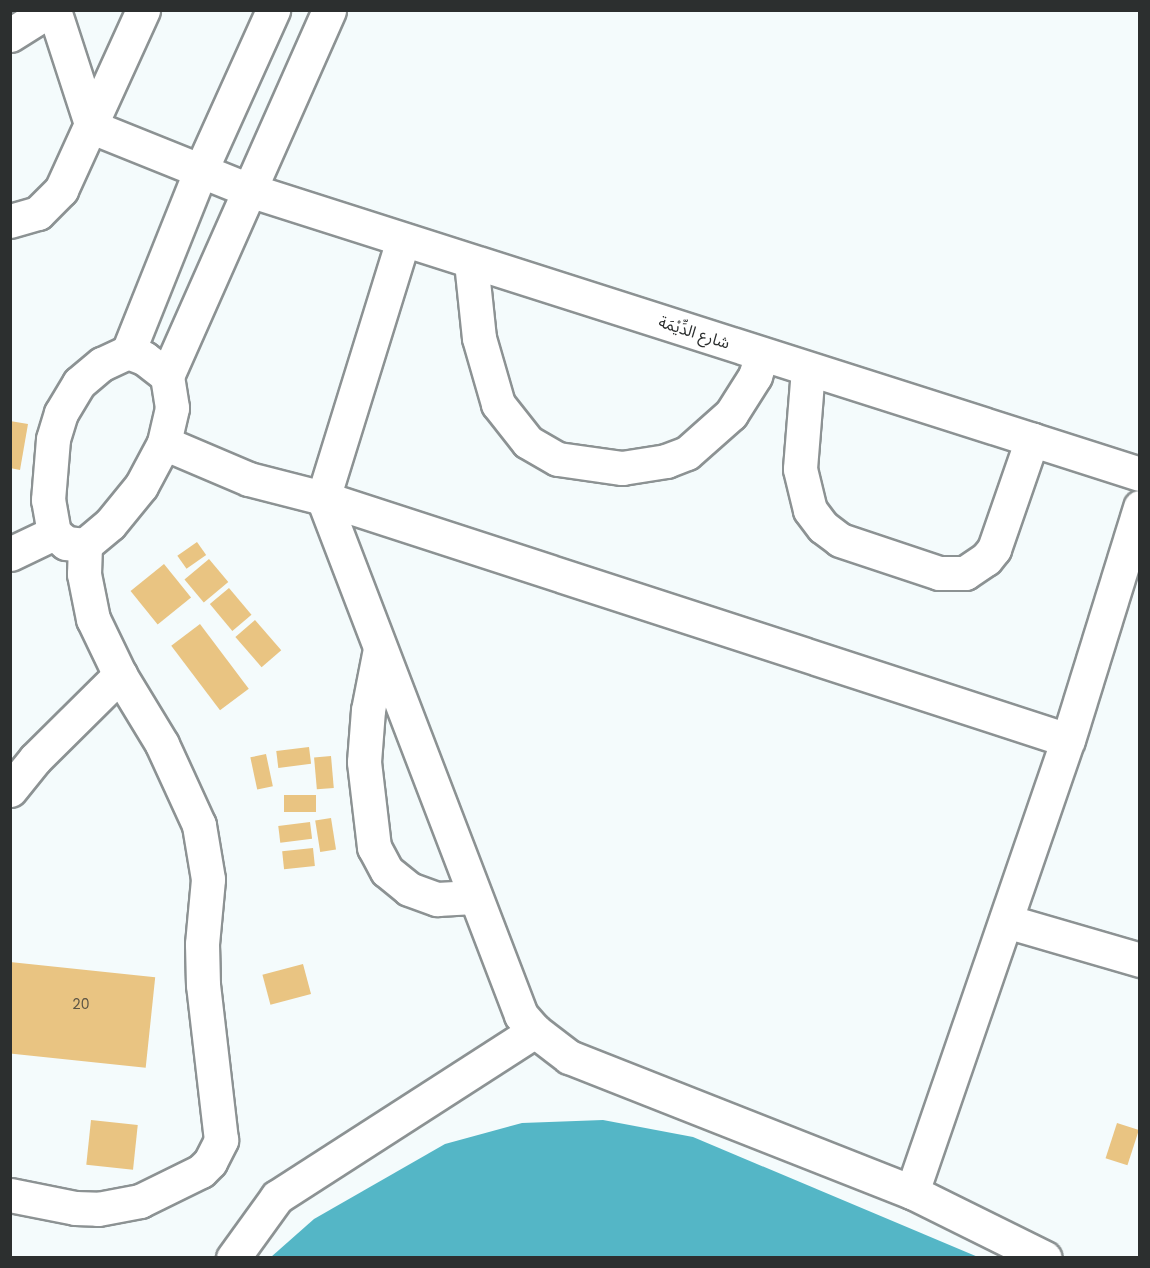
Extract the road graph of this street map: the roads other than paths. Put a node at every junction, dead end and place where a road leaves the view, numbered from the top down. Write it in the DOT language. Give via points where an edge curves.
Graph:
graph roads {
  1 [pos="52,10"];
  2 [pos="143,10"];
  3 [pos="273,10"];
  4 [pos="328,10"];
  5 [pos="10,35"];
  6 [pos="92,127"];
  7 [pos="200,172"];
  8 [pos="249,190"];
  9 [pos="10,221"];
  10 [pos="404,240"];
  11 [pos="471,262"];
  12 [pos="128,352"];
  13 [pos="762,354"];
  14 [pos="808,369"];
  15 [pos="167,376"];
  16 [pos="1032,440"];
  17 [pos="164,443"];
  18 [pos="1140,474"];
  19 [pos="323,498"];
  20 [pos="1140,507"];
  21 [pos="54,533"];
  22 [pos="85,545"];
  23 [pos="10,554"];
  24 [pos="380,649"];
  25 [pos="120,675"];
  26 [pos="1068,740"];
  27 [pos="10,790"];
  28 [pos="474,897"];
  29 [pos="1006,921"];
  30 [pos="1140,960"];
  31 [pos="535,1031"];
  32 [pos="912,1192"];
  33 [pos="10,1196"];
  34 [pos="233,1257"];
  35 [pos="1045,1257"];
  1 -- 5 [label="lane"];
  1 -- 6 [label="lane"];
  2 -- 6 [label="lane"];
  3 -- 7 [label="lane"];
  4 -- 8 [label="lane"];
  6 -- 7 [label="lane, شارع الدِّيْمَة"];
  6 -- 9 [label="lane" via="51,203 38,213"];
  7 -- 8 [label="lane, شارع الدِّيْمَة"];
  7 -- 12 [label="lane"];
  8 -- 10 [label="lane, شارع الدِّيْمَة"];
  8 -- 15 [label="lane"];
  10 -- 11 [label="lane, شارع الدِّيْمَة"];
  10 -- 19 [label="lane"];
  11 -- 13 [label="lane, شارع الدِّيْمَة"];
  11 -- 13 [label="lane" via="479,338 498,404 528,442 558,459 622,468 666,461 687,453 731,414"];
  12 -- 15 [label="lane" via="144,358"];
  12 -- 21 [label="lane" via="102,364 79,383 61,413 50,463 48,501"];
  13 -- 14 [label="lane, شارع الدِّيْمَة"];
  14 -- 16 [label="lane, شارع الدِّيْمَة"];
  14 -- 16 [label="lane" via="800,469 810,510 840,540 939,573 965,573 994,549"];
  15 -- 17 [label="lane" via="172,408"];
  16 -- 18 [label="lane, شارع الدِّيْمَة"];
  17 -- 19 [label="lane" via="249,479"];
  17 -- 22 [label="lane" via="141,486 110,524"];
  19 -- 24 [label="lane"];
  19 -- 26 [label="lane"];
  20 -- 26 [label="lane"];
  21 -- 22 [label="lane" via="66,543"];
  21 -- 23 [label="lane"];
  22 -- 25 [label="lane" via="87,596 93,619"];
  24 -- 28 [label="lane"];
  24 -- 28 [label="lane" via="368,710 364,762 374,847 387,871 408,889 437,899"];
  25 -- 27 [label="lane" via="35,759"];
  25 -- 33 [label="lane" via="162,744 199,825 208,879 203,985 221,1140 201,1171 140,1201 98,1209"];
  26 -- 29 [label="lane"];
  28 -- 31 [label="lane" via="511,995"];
  29 -- 30 [label="lane"];
  29 -- 32 [label="lane"];
  31 -- 32 [label="lane" via="588,1066"];
  31 -- 34 [label="lane" via="277,1197"];
  32 -- 35 [label="lane"];
}
